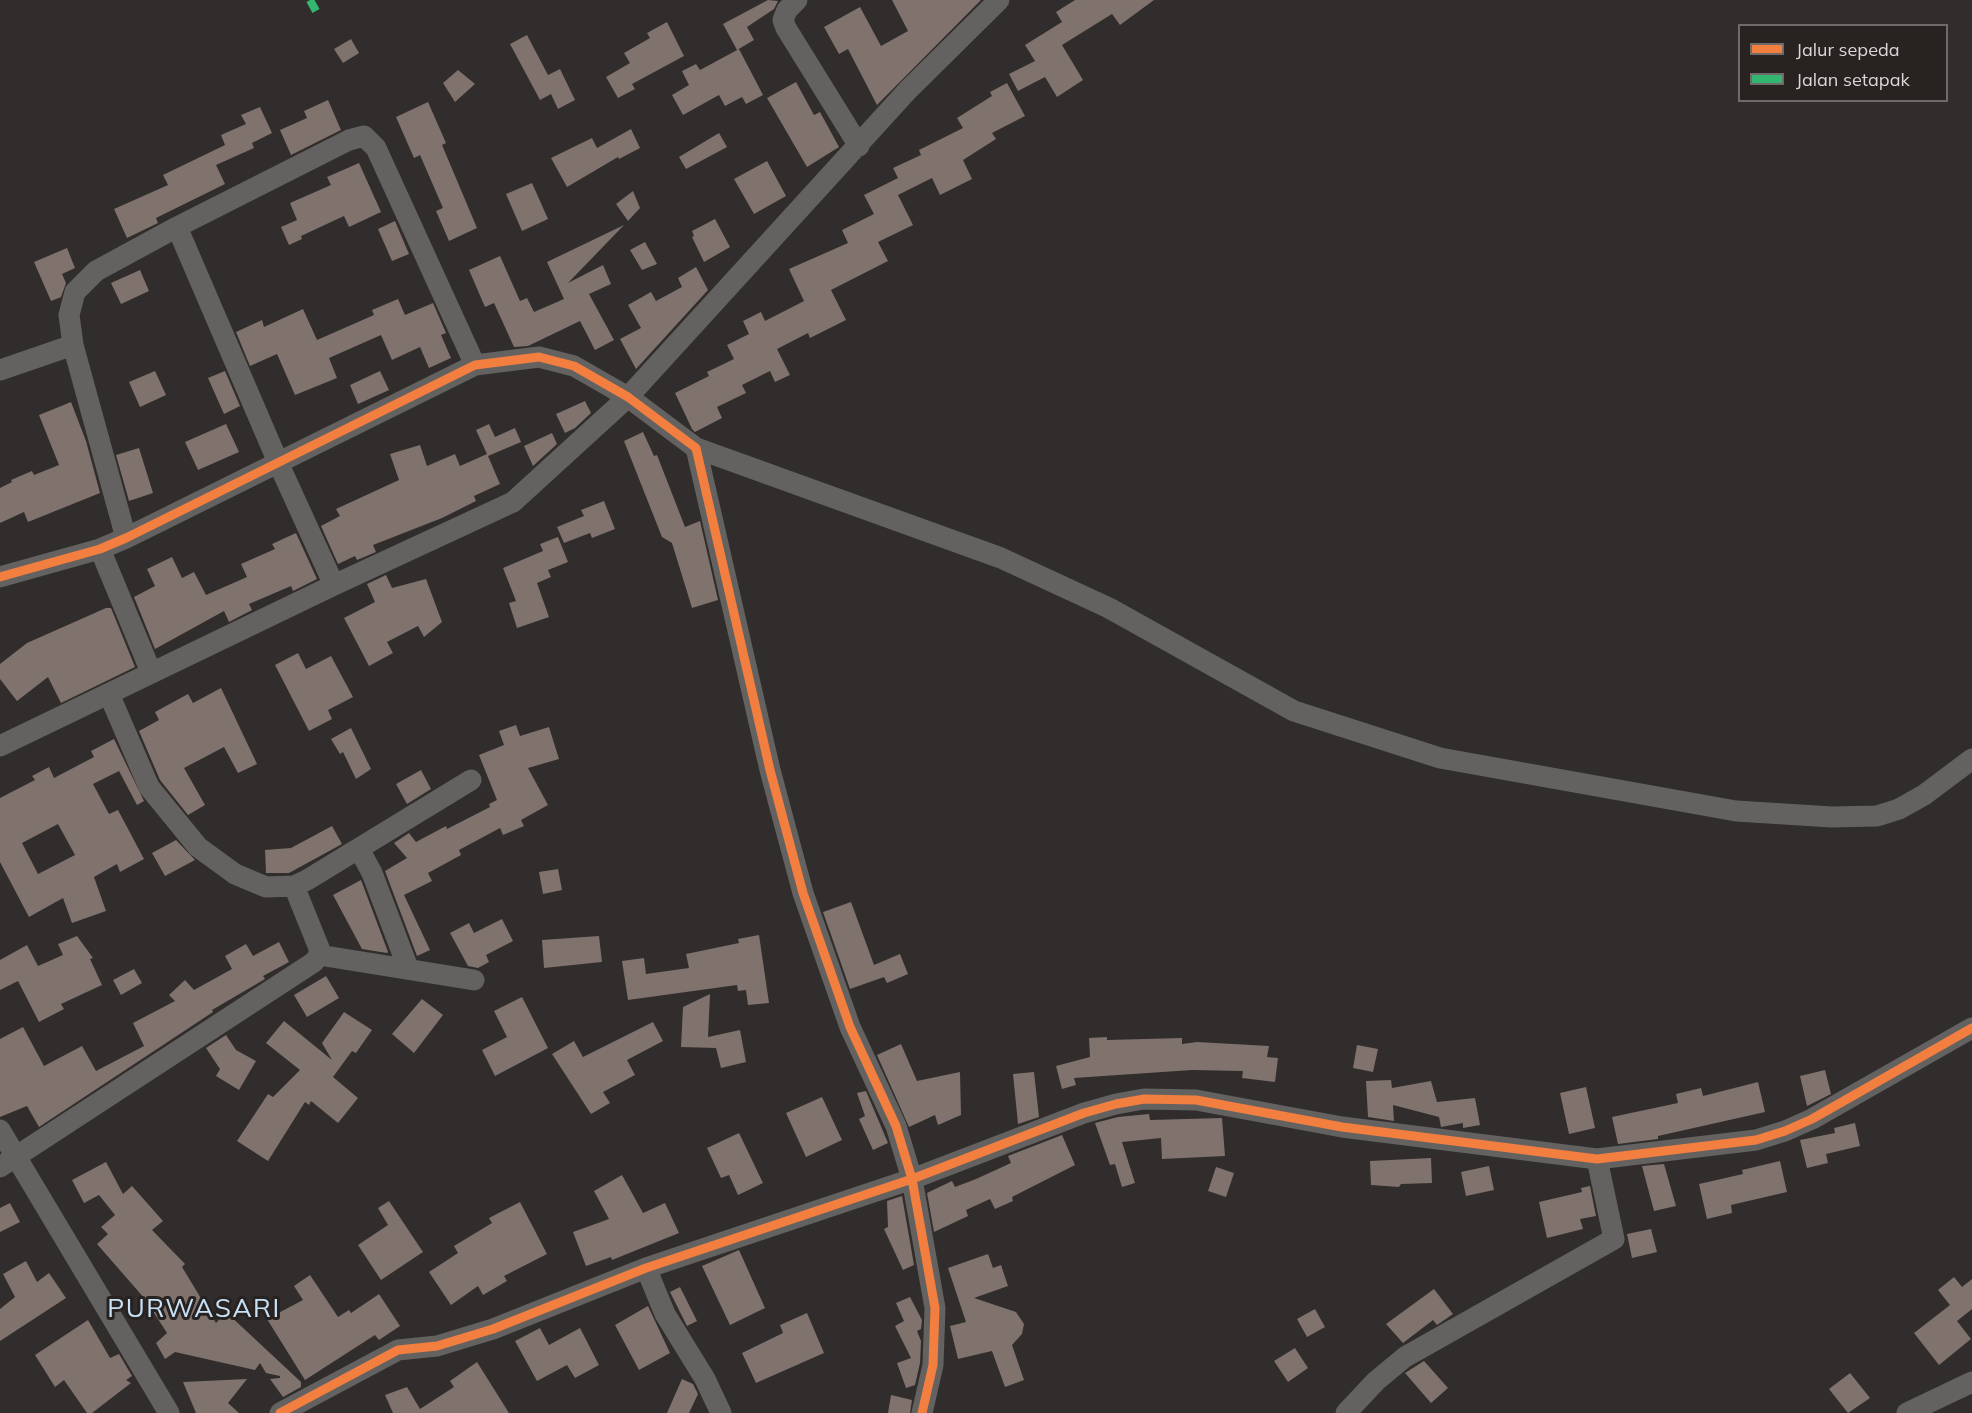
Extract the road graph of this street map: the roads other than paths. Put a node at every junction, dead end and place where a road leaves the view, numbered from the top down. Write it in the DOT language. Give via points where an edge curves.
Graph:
graph roads {
  1 [pos="797,0"];
  2 [pos="999,0"];
  3 [pos="859,146"];
  4 [pos="177,227"];
  5 [pos="73,345"];
  6 [pos="475,365"];
  7 [pos="0,370"];
  8 [pos="628,398"];
  9 [pos="696,448"];
  10 [pos="282,473"];
  11 [pos="126,538"];
  12 [pos="100,549"];
  13 [pos="0,577"];
  14 [pos="334,585"];
  15 [pos="151,672"];
  16 [pos="109,694"];
  17 [pos="0,746"];
  18 [pos="1972,759"];
  19 [pos="471,780"];
  20 [pos="359,849"];
  21 [pos="294,886"];
  22 [pos="319,956"];
  23 [pos="408,968"];
  24 [pos="474,980"];
  25 [pos="1972,1028"];
  26 [pos="0,1130"];
  27 [pos="1597,1159"];
  28 [pos="7,1162"];
  29 [pos="912,1179"];
  30 [pos="646,1269"];
  31 [pos="1972,1382"];
  32 [pos="169,1413"];
  33 [pos="279,1413"];
  34 [pos="721,1413"];
  35 [pos="922,1413"];
  36 [pos="1346,1413"];
  37 [pos="1907,1413"];
  1 -- 3 [label="street" via="783,20 786,28"];
  2 -- 3 [label="street" via="908,90"];
  3 -- 8 [label="street"];
  4 -- 5 [label="street" via="83,281 70,305"];
  4 -- 6 [label="street" via="364,136 376,148"];
  4 -- 10 [label="street"];
  5 -- 7 [label="street"];
  5 -- 11 [label="street"];
  6 -- 8 [label="street" via="539,357 574,366"];
  6 -- 10 [label="street"];
  8 -- 9 [label="street"];
  8 -- 14 [label="street" via="513,502"];
  9 -- 18 [label="street" via="1001,558 1109,608 1294,711 1440,758 1736,811 1832,816 1877,816 1899,808 1924,795"];
  9 -- 29 [label="street" via="770,770 803,893 850,1027 896,1126"];
  10 -- 11 [label="street"];
  10 -- 14 [label="street"];
  11 -- 12 [label="street"];
  12 -- 13 [label="street"];
  12 -- 15 [label="street"];
  14 -- 15 [label="street"];
  15 -- 16 [label="street"];
  16 -- 17 [label="street"];
  16 -- 21 [label="street" via="149,786 198,847 253,884 275,889"];
  19 -- 20 [label="street"];
  20 -- 21 [label="street"];
  20 -- 23 [label="street"];
  21 -- 22 [label="street"];
  22 -- 23 [label="street"];
  22 -- 28 [label="street" via="116,1094"];
  23 -- 24 [label="street"];
  25 -- 27 [label="street" via="1785,1131 1756,1140"];
  26 -- 28 [label="street"];
  27 -- 29 [label="street" via="1342,1127 1196,1100 1165,1098 1116,1104 1084,1113"];
  27 -- 36 [label="street" via="1614,1239 1405,1357"];
  28 -- 32 [label="street"];
  29 -- 30 [label="street"];
  29 -- 35 [label="street" via="935,1308 933,1365"];
  30 -- 33 [label="street" via="494,1329 437,1346 398,1350"];
  30 -- 34 [label="street" via="665,1314"];
  31 -- 37 [label="street"];
}
